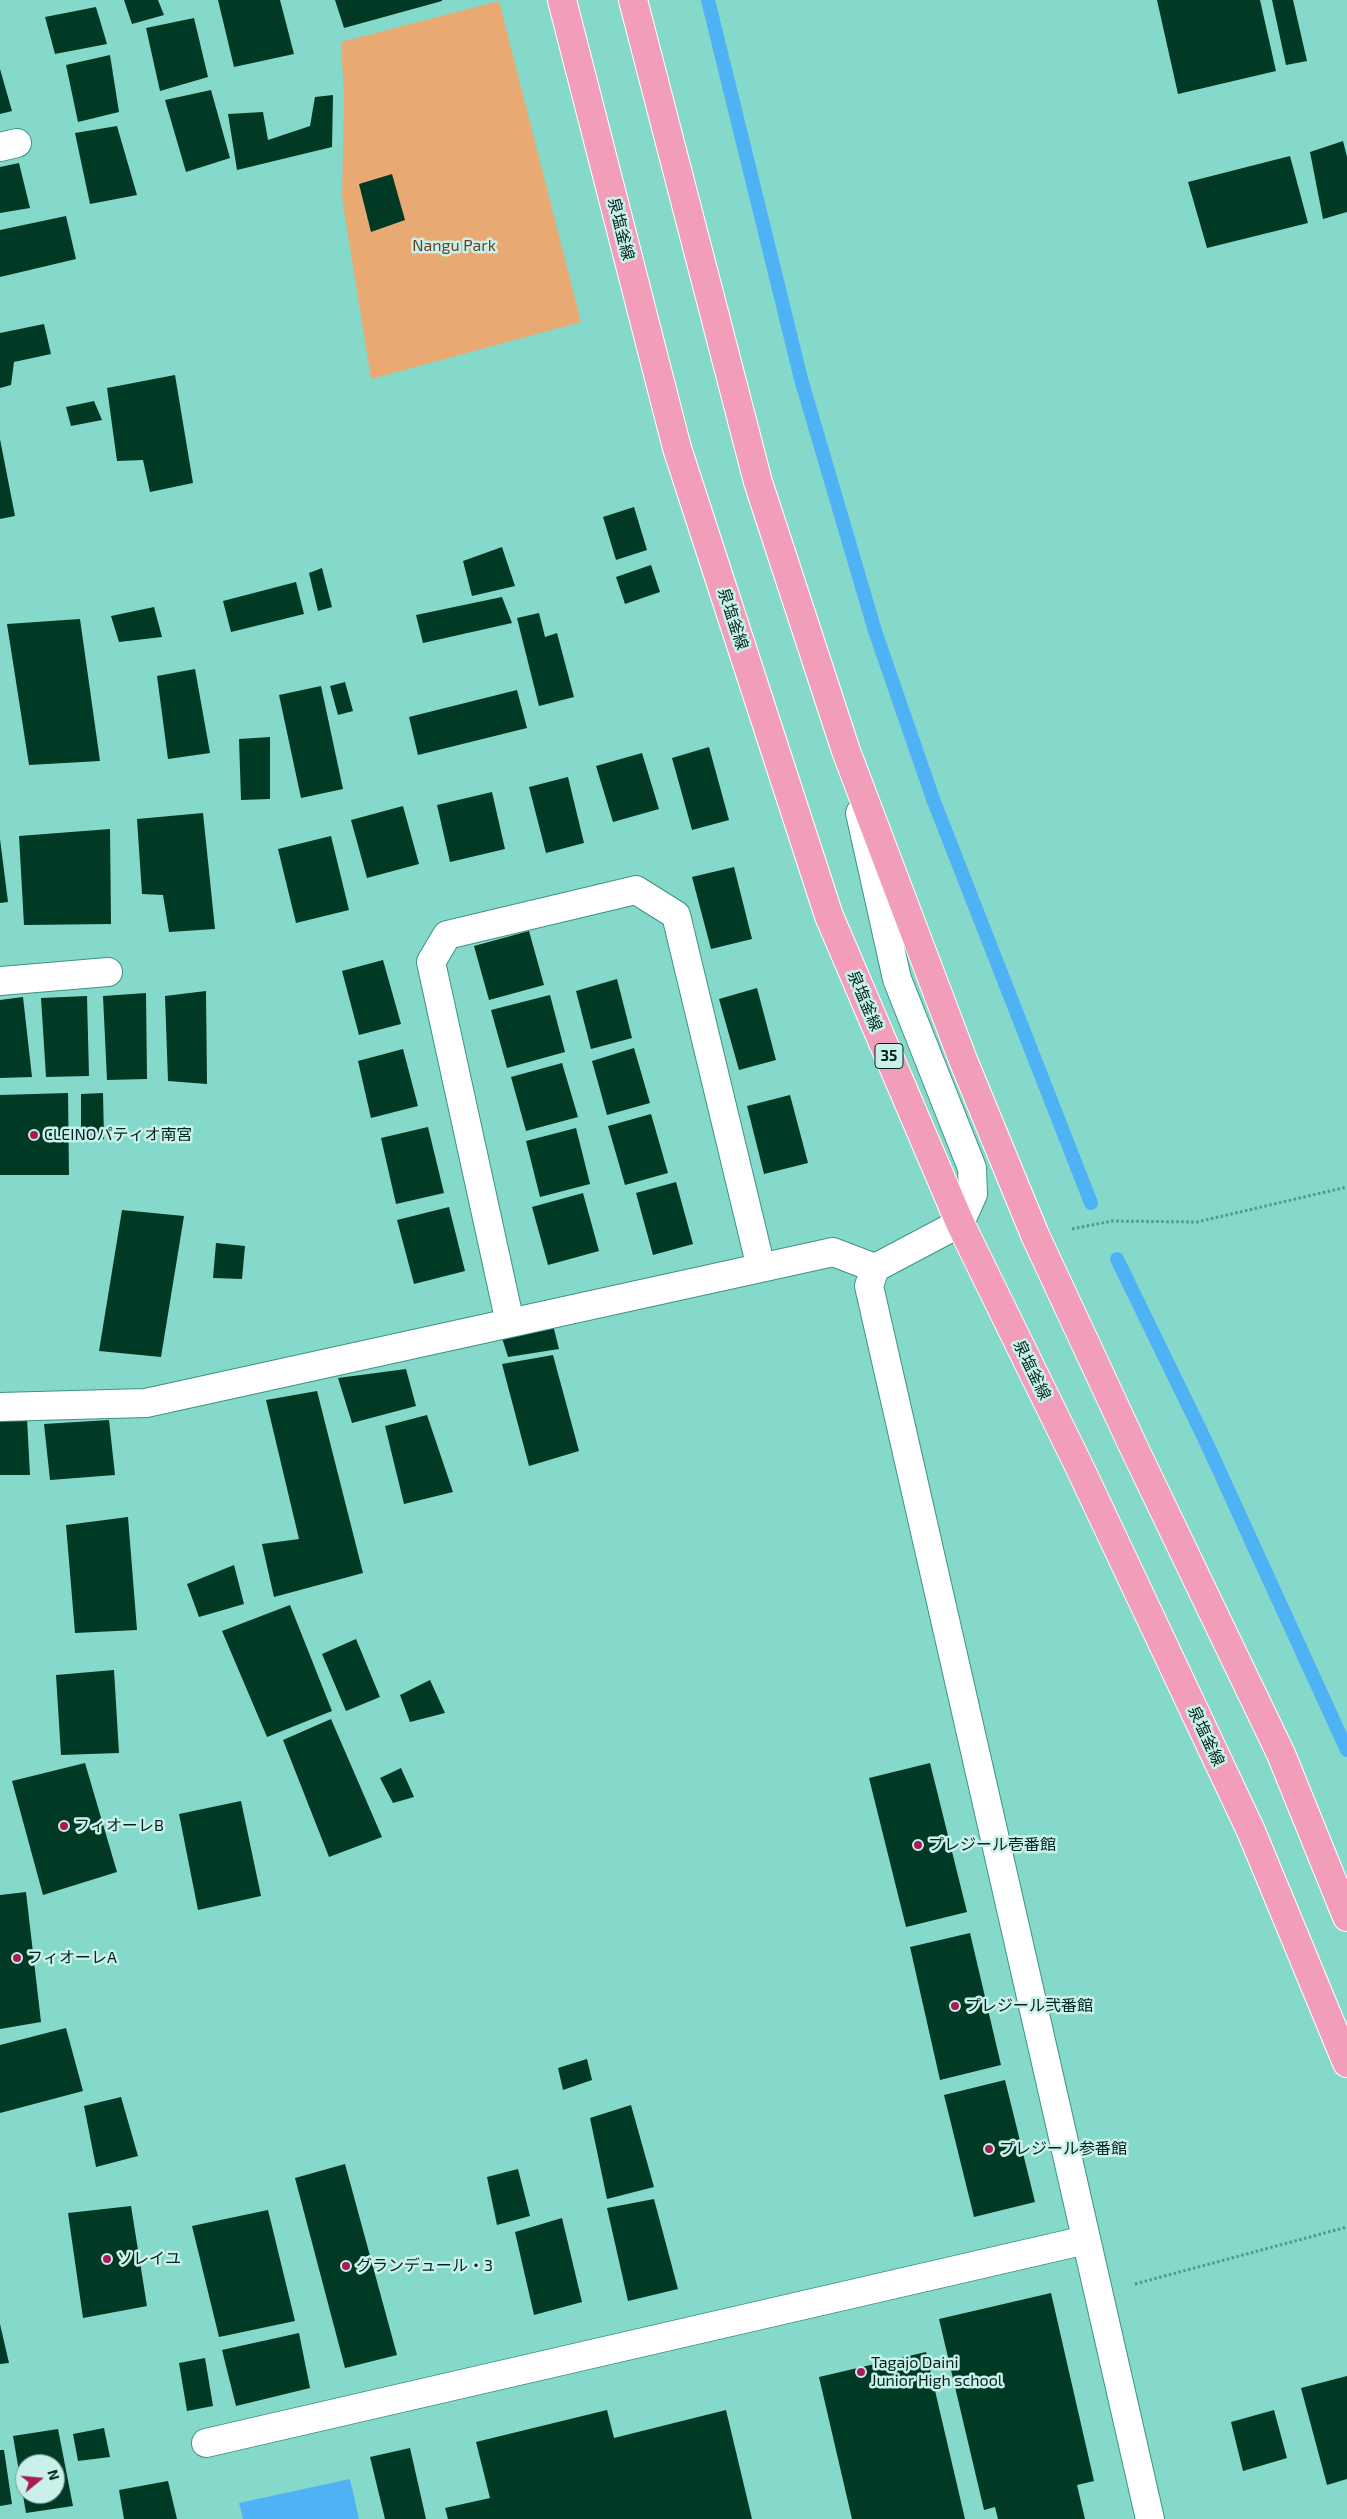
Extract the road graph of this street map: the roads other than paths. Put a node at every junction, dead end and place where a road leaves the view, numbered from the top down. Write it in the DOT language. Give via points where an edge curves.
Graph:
graph roads {
  1 [pos="562,0"];
  2 [pos="633,0"];
  3 [pos="846,751"];
  4 [pos="108,972"];
  5 [pos="0,981"];
  6 [pos="960,1223"];
  7 [pos="761,1268"];
  8 [pos="875,1268"];
  9 [pos="510,1324"];
  10 [pos="0,1407"];
  11 [pos="1347,1917"];
  12 [pos="1347,2063"];
  13 [pos="1086,2240"];
  14 [pos="206,2443"];
  15 [pos="1150,2519"];
  1 -- 6 [label="main road, 泉塩釜線 / 35" via="678,448 823,897"];
  2 -- 3 [label="main road" via="758,482"];
  3 -- 6 [label="street" via="898,979 972,1168 973,1194"];
  3 -- 11 [label="main road" via="963,1060 1035,1235 1281,1754"];
  4 -- 5 [label="street"];
  6 -- 8 [label="street"];
  6 -- 12 [label="main road, 泉塩釜線 / 35" via="1251,1831"];
  7 -- 8 [label="street" via="833,1252"];
  7 -- 9 [label="street"];
  7 -- 9 [label="street" via="676,915 636,890 447,935 431,962"];
  8 -- 13 [label="street" via="869,1286"];
  9 -- 10 [label="street" via="146,1402"];
  13 -- 14 [label="street"];
  13 -- 15 [label="street"];
}
